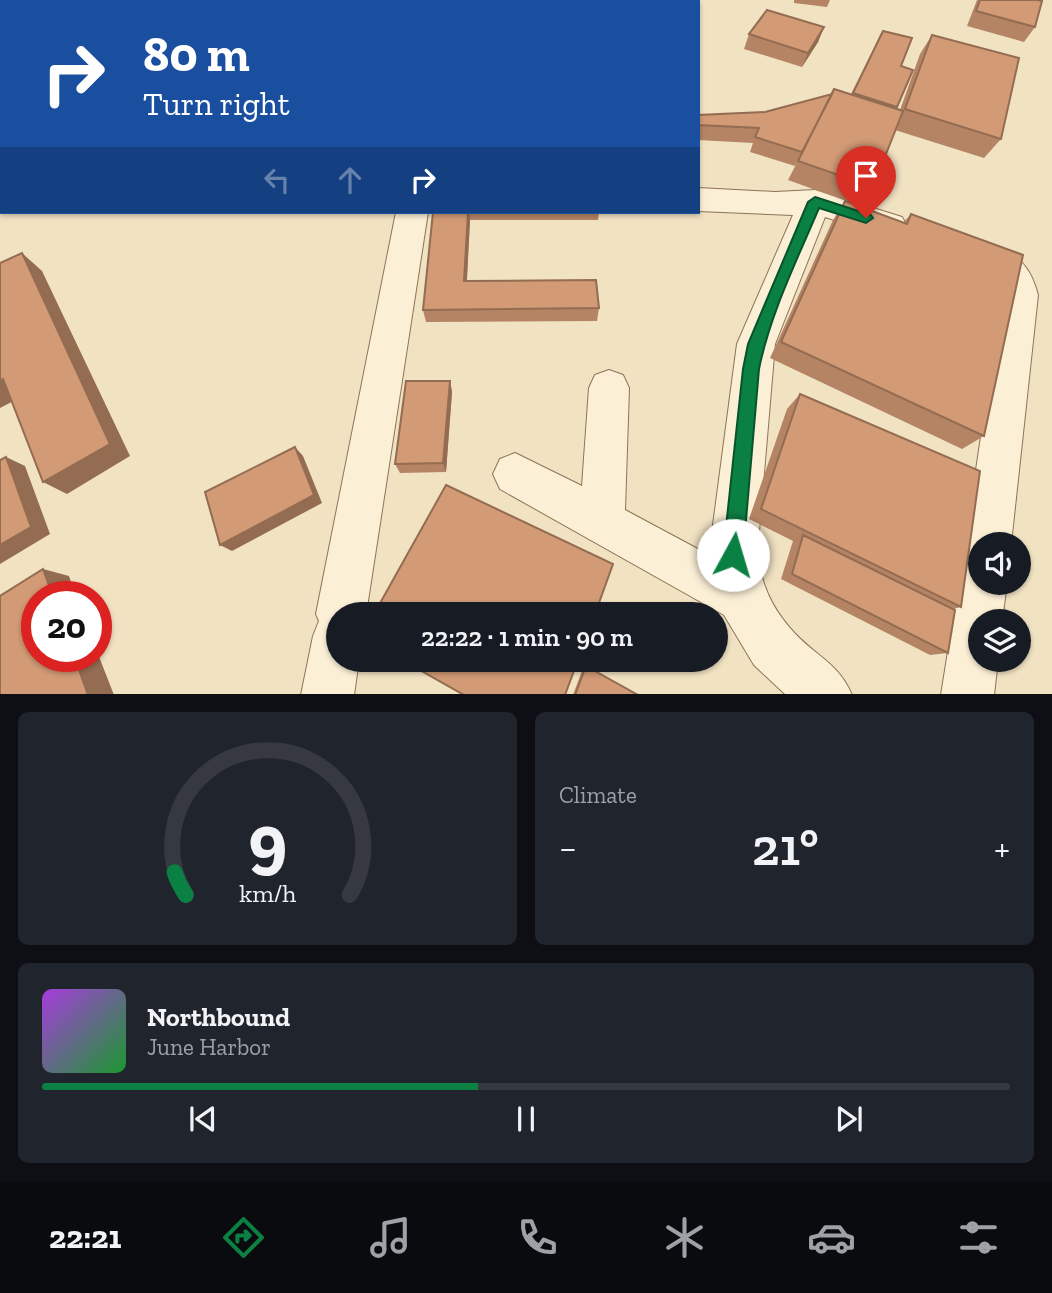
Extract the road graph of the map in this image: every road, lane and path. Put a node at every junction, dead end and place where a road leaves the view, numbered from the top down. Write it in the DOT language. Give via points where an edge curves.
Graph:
graph roads {
  1 [pos="700,199"];
  2 [pos="815,202"];
  3 [pos="412,214"];
  4 [pos="609,388"];
  5 [pos="515,474"];
  6 [pos="602,522"];
  7 [pos="990,532"];
  8 [pos="981,595"];
  9 [pos="741,598"];
  10 [pos="343,602"];
  11 [pos="331,672"];
  12 [pos="327,694"];
  13 [pos="825,694"];
  14 [pos="967,694"];
  1 -- 2 [label="lane"];
  2 -- 7 [label="lane" via="993,259 1017,279 1020,295"];
  2 -- 9 [label="lane" via="756,344 751,369 733,555"];
  3 -- 10 [label="lane"];
  4 -- 6 [label="lane"];
  5 -- 6 [label="lane"];
  6 -- 9 [label="lane"];
  8 -- 14 [label="lane"];
  9 -- 13 [label="lane" via="772,647"];
  11 -- 12 [label="lane"];
}
